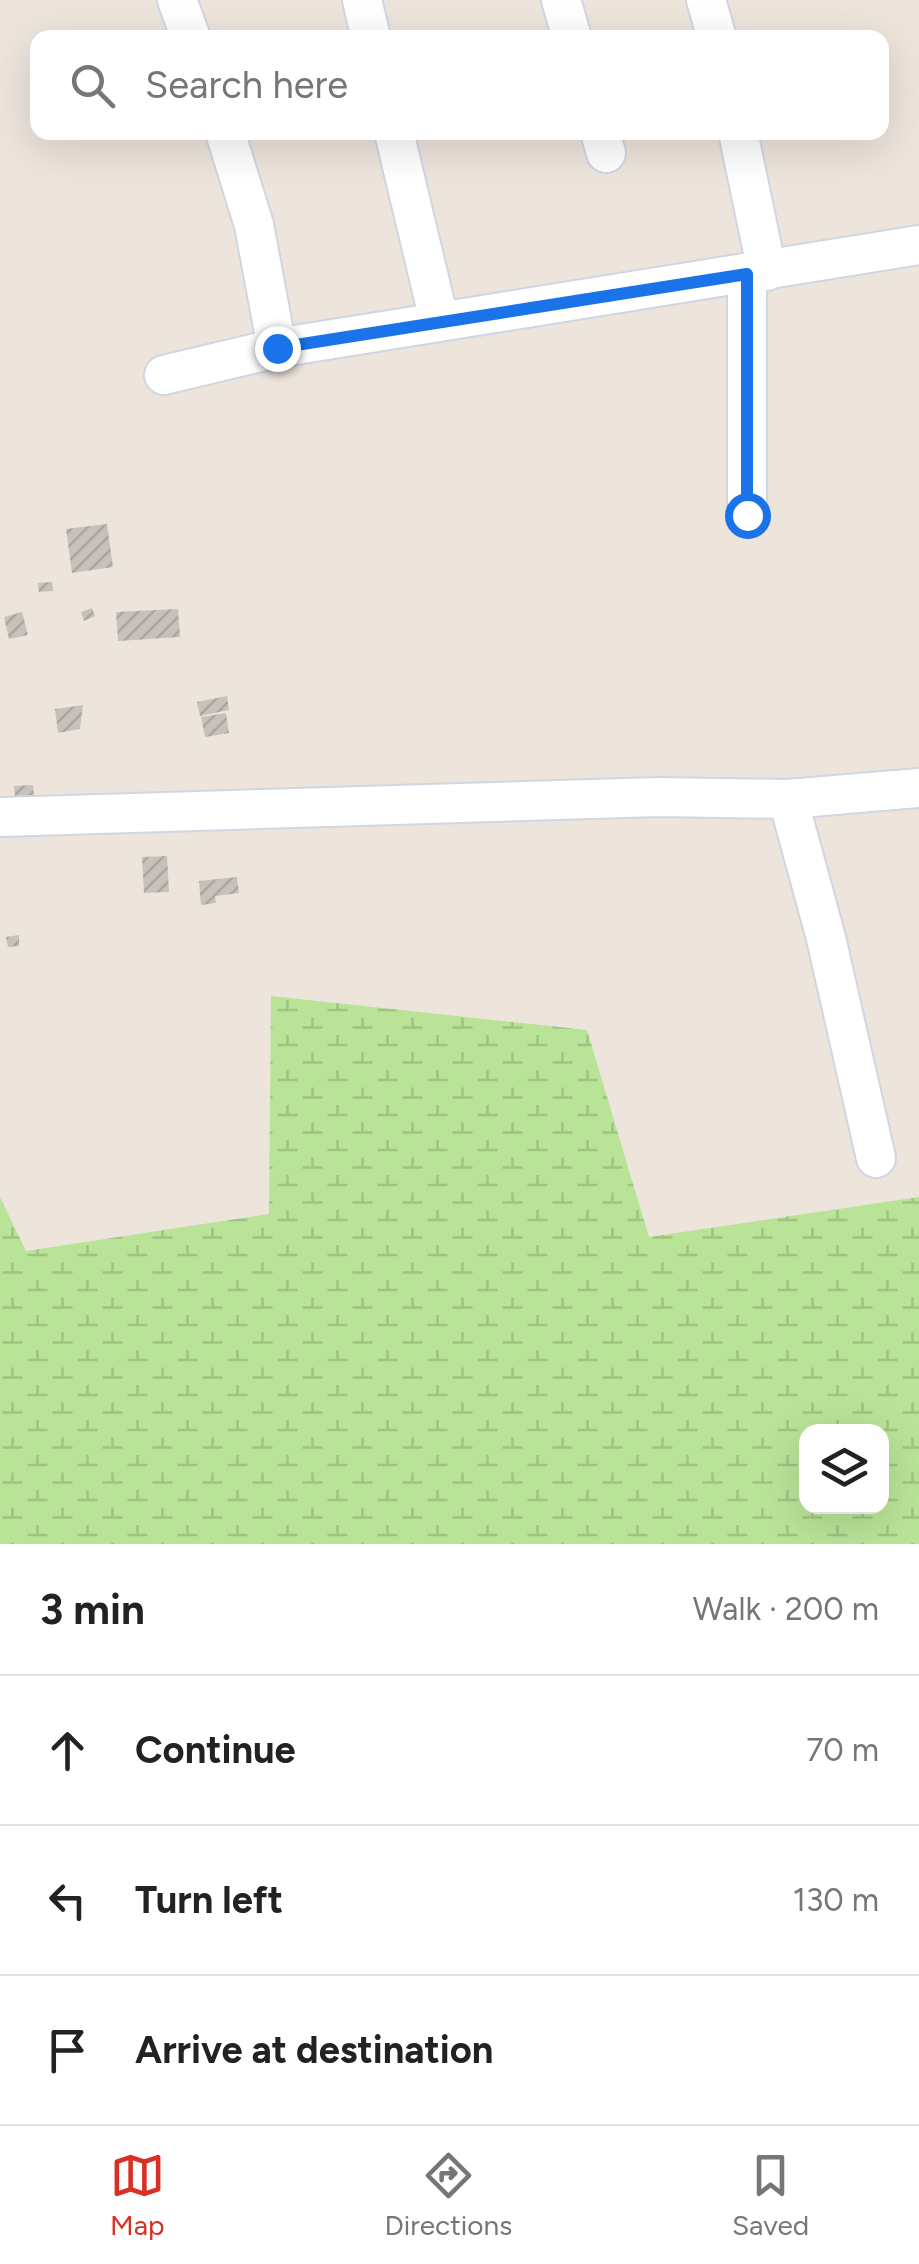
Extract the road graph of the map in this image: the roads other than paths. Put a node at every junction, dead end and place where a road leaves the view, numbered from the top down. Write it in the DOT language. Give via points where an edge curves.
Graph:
graph roads {
  1 [pos="177,0"];
  2 [pos="362,0"];
  3 [pos="561,0"];
  4 [pos="706,0"];
  5 [pos="188,30"];
  6 [pos="369,30"];
  7 [pos="570,30"];
  8 [pos="714,30"];
  9 [pos="228,140"];
  10 [pos="396,140"];
  11 [pos="739,140"];
  12 [pos="919,245"];
  13 [pos="757,272"];
  14 [pos="439,320"];
  15 [pos="277,348"];
  16 [pos="164,376"];
  17 [pos="747,515"];
  18 [pos="919,788"];
  19 [pos="788,799"];
  20 [pos="0,817"];
  21 [pos="876,1158"];
  1 -- 5 [label="street"];
  2 -- 6 [label="street"];
  3 -- 7 [label="street"];
  4 -- 8 [label="street"];
  9 -- 15 [label="street" via="254,225"];
  10 -- 14 [label="street"];
  11 -- 13 [label="street"];
  12 -- 13 [label="street"];
  13 -- 14 [label="street"];
  13 -- 17 [label="street"];
  14 -- 15 [label="street"];
  15 -- 16 [label="street"];
  18 -- 19 [label="street"];
  19 -- 20 [label="street"];
  19 -- 21 [label="street"];
}
